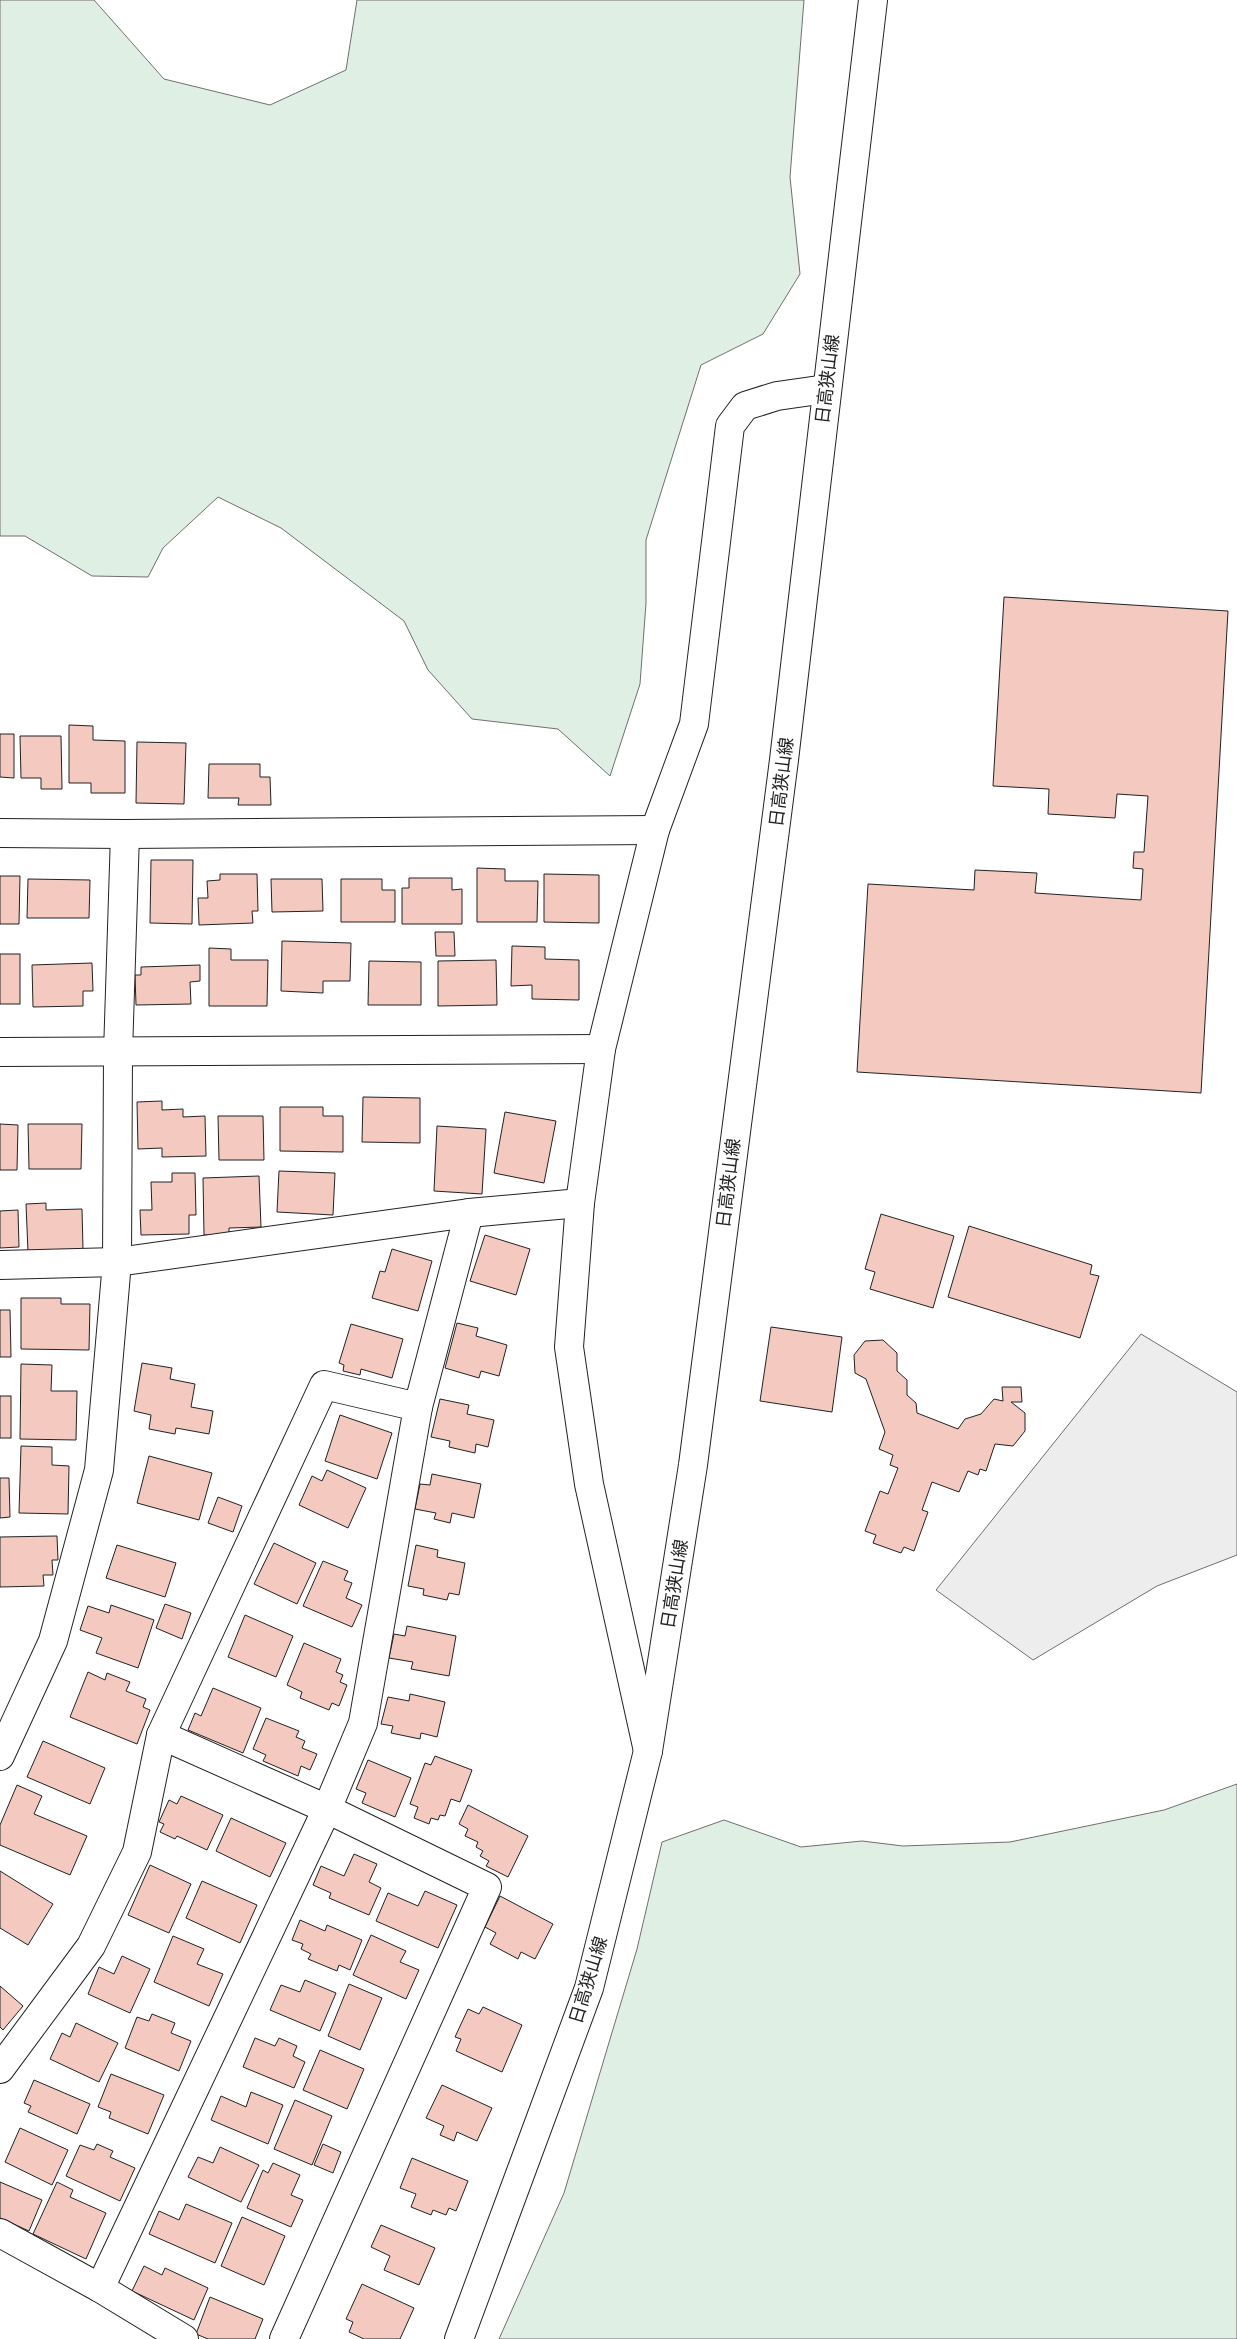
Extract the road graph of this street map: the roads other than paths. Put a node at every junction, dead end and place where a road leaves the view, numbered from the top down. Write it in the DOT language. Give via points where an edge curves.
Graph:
graph roads {
  1 [pos="873,0"];
  2 [pos="826,389"];
  3 [pos="655,830"];
  4 [pos="0,833"];
  5 [pos="125,834"];
  6 [pos="601,1048"];
  7 [pos="0,1052"];
  8 [pos="118,1053"];
  9 [pos="580,1203"];
  10 [pos="469,1213"];
  11 [pos="116,1262"];
  12 [pos="0,1265"];
  13 [pos="418,1407"];
  14 [pos="161,1735"];
  15 [pos="648,1751"];
  16 [pos="0,1756"];
  17 [pos="327,1809"];
  18 [pos="0,2068"];
  19 [pos="0,2233"];
  20 [pos="100,2288"];
  21 [pos="184,2339"];
  22 [pos="284,2339"];
  23 [pos="459,2339"];
  1 -- 2 [label="street, 日高狭山線"];
  2 -- 3 [label="street" via="777,396 745,406 730,426 694,724"];
  2 -- 15 [label="street, 日高狭山線" via="784,760 693,1465"];
  3 -- 5 [label="street"];
  3 -- 6 [label="street"];
  4 -- 5 [label="street"];
  5 -- 8 [label="street"];
  6 -- 8 [label="street"];
  6 -- 9 [label="street"];
  7 -- 8 [label="street"];
  8 -- 11 [label="street"];
  9 -- 10 [label="street"];
  9 -- 15 [label="street" via="569,1347 589,1484"];
  10 -- 11 [label="street"];
  10 -- 13 [label="street"];
  11 -- 12 [label="street"];
  11 -- 16 [label="street" via="99,1470 53,1641"];
  13 -- 14 [label="street" via="324,1385"];
  13 -- 17 [label="street" via="363,1723"];
  14 -- 17 [label="street"];
  14 -- 18 [label="street" via="137,1852 91,1946"];
  15 -- 23 [label="street, 日高狭山線" via="589,1988"];
  17 -- 20 [label="street"];
  17 -- 22 [label="street" via="486,1887"];
  19 -- 20 [label="street"];
  20 -- 21 [label="street"];
}
